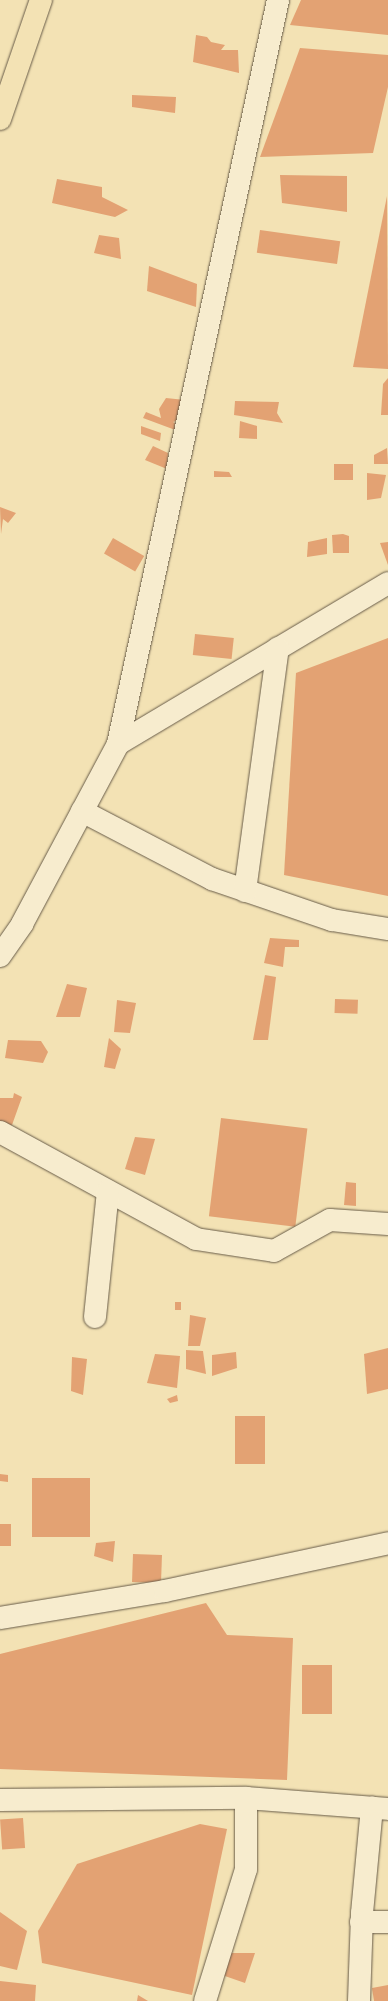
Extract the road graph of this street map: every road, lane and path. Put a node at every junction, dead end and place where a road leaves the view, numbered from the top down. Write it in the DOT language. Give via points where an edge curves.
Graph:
graph roads {
  1 [pos="41,0"];
  2 [pos="278,0"];
  3 [pos="0,117"];
  4 [pos="388,583"];
  5 [pos="278,648"];
  6 [pos="118,744"];
  7 [pos="82,811"];
  8 [pos="245,891"];
  9 [pos="388,929"];
  10 [pos="0,956"];
  11 [pos="0,1132"];
  12 [pos="108,1192"];
  13 [pos="388,1224"];
  14 [pos="95,1317"];
  15 [pos="388,1543"];
  16 [pos="0,1618"];
  17 [pos="246,1798"];
  18 [pos="0,1800"];
  19 [pos="380,1808"];
  20 [pos="361,1922"];
  21 [pos="388,1922"];
  22 [pos="205,2001"];
  23 [pos="360,2001"];
  1 -- 3 [label="main road"];
  2 -- 6 [label="street"];
  4 -- 5 [label="street"];
  5 -- 6 [label="street"];
  5 -- 8 [label="street"];
  6 -- 7 [label="street"];
  7 -- 8 [label="street" via="212,879"];
  7 -- 10 [label="street" via="22,924"];
  8 -- 9 [label="street" via="332,920"];
  11 -- 12 [label="street"];
  12 -- 13 [label="street" via="196,1239 274,1251 330,1220"];
  12 -- 14 [label="street"];
  15 -- 16 [label="street" via="165,1591"];
  17 -- 18 [label="street"];
  17 -- 19 [label="street"];
  17 -- 22 [label="street" via="246,1869"];
  19 -- 20 [label="street"];
  20 -- 21 [label="street"];
  20 -- 23 [label="street"];
}
